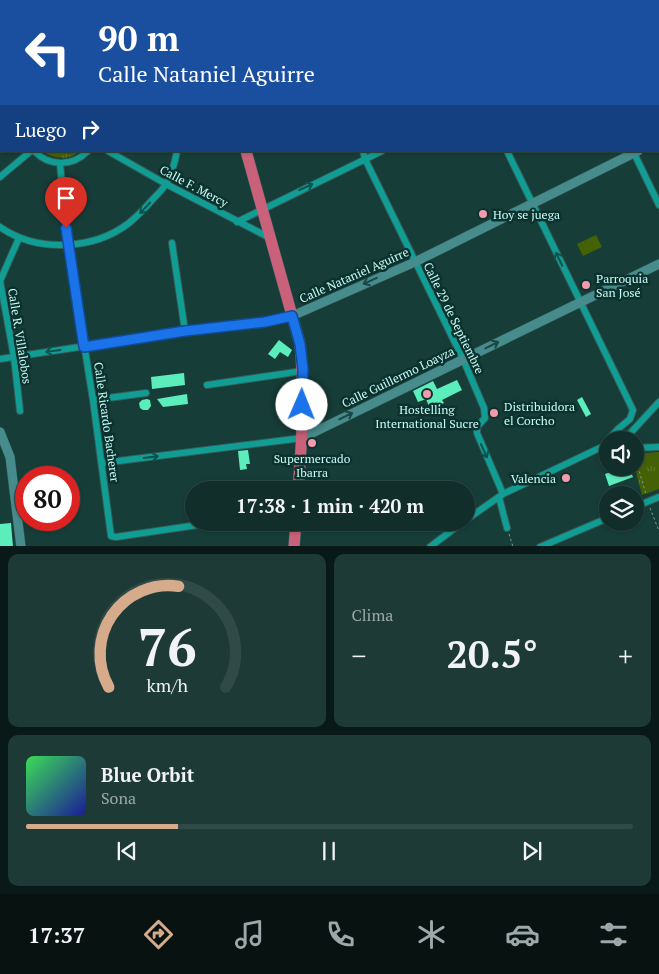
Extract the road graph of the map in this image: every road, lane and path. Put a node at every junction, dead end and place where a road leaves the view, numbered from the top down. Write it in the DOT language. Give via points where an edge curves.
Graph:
graph roads {
  1 [pos="31,152"];
  2 [pos="33,152"];
  3 [pos="87,152"];
  4 [pos="110,152"];
  5 [pos="178,152"];
  6 [pos="246,152"];
  7 [pos="363,152"];
  8 [pos="380,152"];
  9 [pos="507,152"];
  10 [pos="635,152"];
  11 [pos="366,159"];
  12 [pos="60,164"];
  13 [pos="0,177"];
  14 [pos="166,184"];
  15 [pos="532,203"];
  16 [pos="659,205"];
  17 [pos="262,208"];
  18 [pos="237,222"];
  19 [pos="0,227"];
  20 [pos="19,238"];
  21 [pos="270,238"];
  22 [pos="172,243"];
  23 [pos="68,244"];
  24 [pos="415,262"];
  25 [pos="659,264"];
  26 [pos="580,303"];
  27 [pos="292,316"];
  28 [pos="185,331"];
  29 [pos="84,347"];
  30 [pos="14,357"];
  31 [pos="0,359"];
  32 [pos="463,359"];
  33 [pos="303,371"];
  34 [pos="207,385"];
  35 [pos="146,393"];
  36 [pos="93,400"];
  37 [pos="659,402"];
  38 [pos="20,411"];
  39 [pos="618,428"];
  40 [pos="616,431"];
  41 [pos="620,431"];
  42 [pos="632,431"];
  43 [pos="0,432"];
  44 [pos="302,438"];
  45 [pos="599,446"];
  46 [pos="659,447"];
  47 [pos="644,448"];
  48 [pos="102,463"];
  49 [pos="641,476"];
  50 [pos="299,481"];
  51 [pos="501,495"];
  52 [pos="659,496"];
  53 [pos="648,501"];
  54 [pos="644,503"];
  55 [pos="475,514"];
  56 [pos="599,522"];
  57 [pos="185,526"];
  58 [pos="508,528"];
  59 [pos="295,531"];
  60 [pos="451,531"];
  61 [pos="659,532"];
  62 [pos="21,546"];
  63 [pos="294,546"];
  64 [pos="430,546"];
  65 [pos="513,546"];
  66 [pos="540,546"];
  1 -- 13 [label="street"];
  2 -- 12 [label="street" via="45,160"];
  3 -- 12 [label="street" via="75,161"];
  4 -- 14 [label="street, Calle F. Mercy"];
  5 -- 14 [label="street"];
  6 -- 17 [label="highway"];
  7 -- 11 [label="street, Calle 29 de Septiembre"];
  8 -- 11 [label="street"];
  9 -- 15 [label="street"];
  10 -- 15 [label="street, Calle Nataniel Aguirre"];
  10 -- 16 [label="street"];
  17 -- 11 [label="street, one-way"];
  11 -- 24 [label="street, Calle 29 de Septiembre"];
  12 -- 23 [label="street, Calle Ricardo Bacherer"];
  14 -- 18 [label="street, Calle F. Mercy"];
  14 -- 23 [label="street, one-way" via="128,223 108,235"];
  15 -- 24 [label="street, Calle Nataniel Aguirre"];
  26 -- 15 [label="street, one-way"];
  17 -- 18 [label="street"];
  17 -- 21 [label="highway"];
  18 -- 21 [label="street, Calle F. Mercy"];
  19 -- 20 [label="street"];
  20 -- 23 [label="street"];
  20 -- 30 [label="street, Calle R. Villalobos" via="0,281"];
  21 -- 27 [label="highway"];
  22 -- 28 [label="street"];
  23 -- 29 [label="street, Calle Ricardo Bacherer"];
  24 -- 27 [label="street, Calle Nataniel Aguirre, one-way"];
  24 -- 32 [label="street, Calle 29 de Septiembre"];
  25 -- 26 [label="street, Calle Guillermo Loayza"];
  32 -- 26 [label="street, Calle Guillermo Loayza, one-way"];
  26 -- 39 [label="street" via="633,410 630,419"];
  27 -- 28 [label="street, Calle Nataniel Aguirre"];
  27 -- 33 [label="highway"];
  28 -- 29 [label="street, Calle Nataniel Aguirre"];
  29 -- 30 [label="street, Calle Nataniel Aguirre, one-way"];
  29 -- 36 [label="street, Calle Ricardo Bacherer"];
  30 -- 31 [label="street, Calle Nataniel Aguirre"];
  30 -- 38 [label="street, Calle R. Villalobos"];
  44 -- 32 [label="street, Calle Guillermo Loayza, one-way"];
  32 -- 51 [label="street, Calle 29 de Septiembre, one-way" via="486,415 477,427 477,433"];
  33 -- 34 [label="street"];
  33 -- 44 [label="highway"];
  35 -- 36 [label="street"];
  36 -- 48 [label="street, Calle Ricardo Bacherer"];
  37 -- 42 [label="street"];
  39 -- 40 [label="street"];
  39 -- 41 [label="street"];
  43 -- 62 [label="street" via="10,457"];
  48 -- 44 [label="street, Calle Guillermo Loayza, one-way"];
  44 -- 50 [label="highway"];
  45 -- 51 [label="street"];
  46 -- 47 [label="street"];
  48 -- 57 [label="street, Calle Ricardo Bacherer" via="111,536"];
  49 -- 53 [label="path"];
  51 -- 55 [label="street"];
  51 -- 58 [label="street"];
  52 -- 53 [label="street"];
  53 -- 54 [label="street"];
  53 -- 61 [label="path"];
  56 -- 66 [label="street"];
  58 -- 65 [label="path"];
  59 -- 63 [label="highway"];
  60 -- 64 [label="street"];
}
